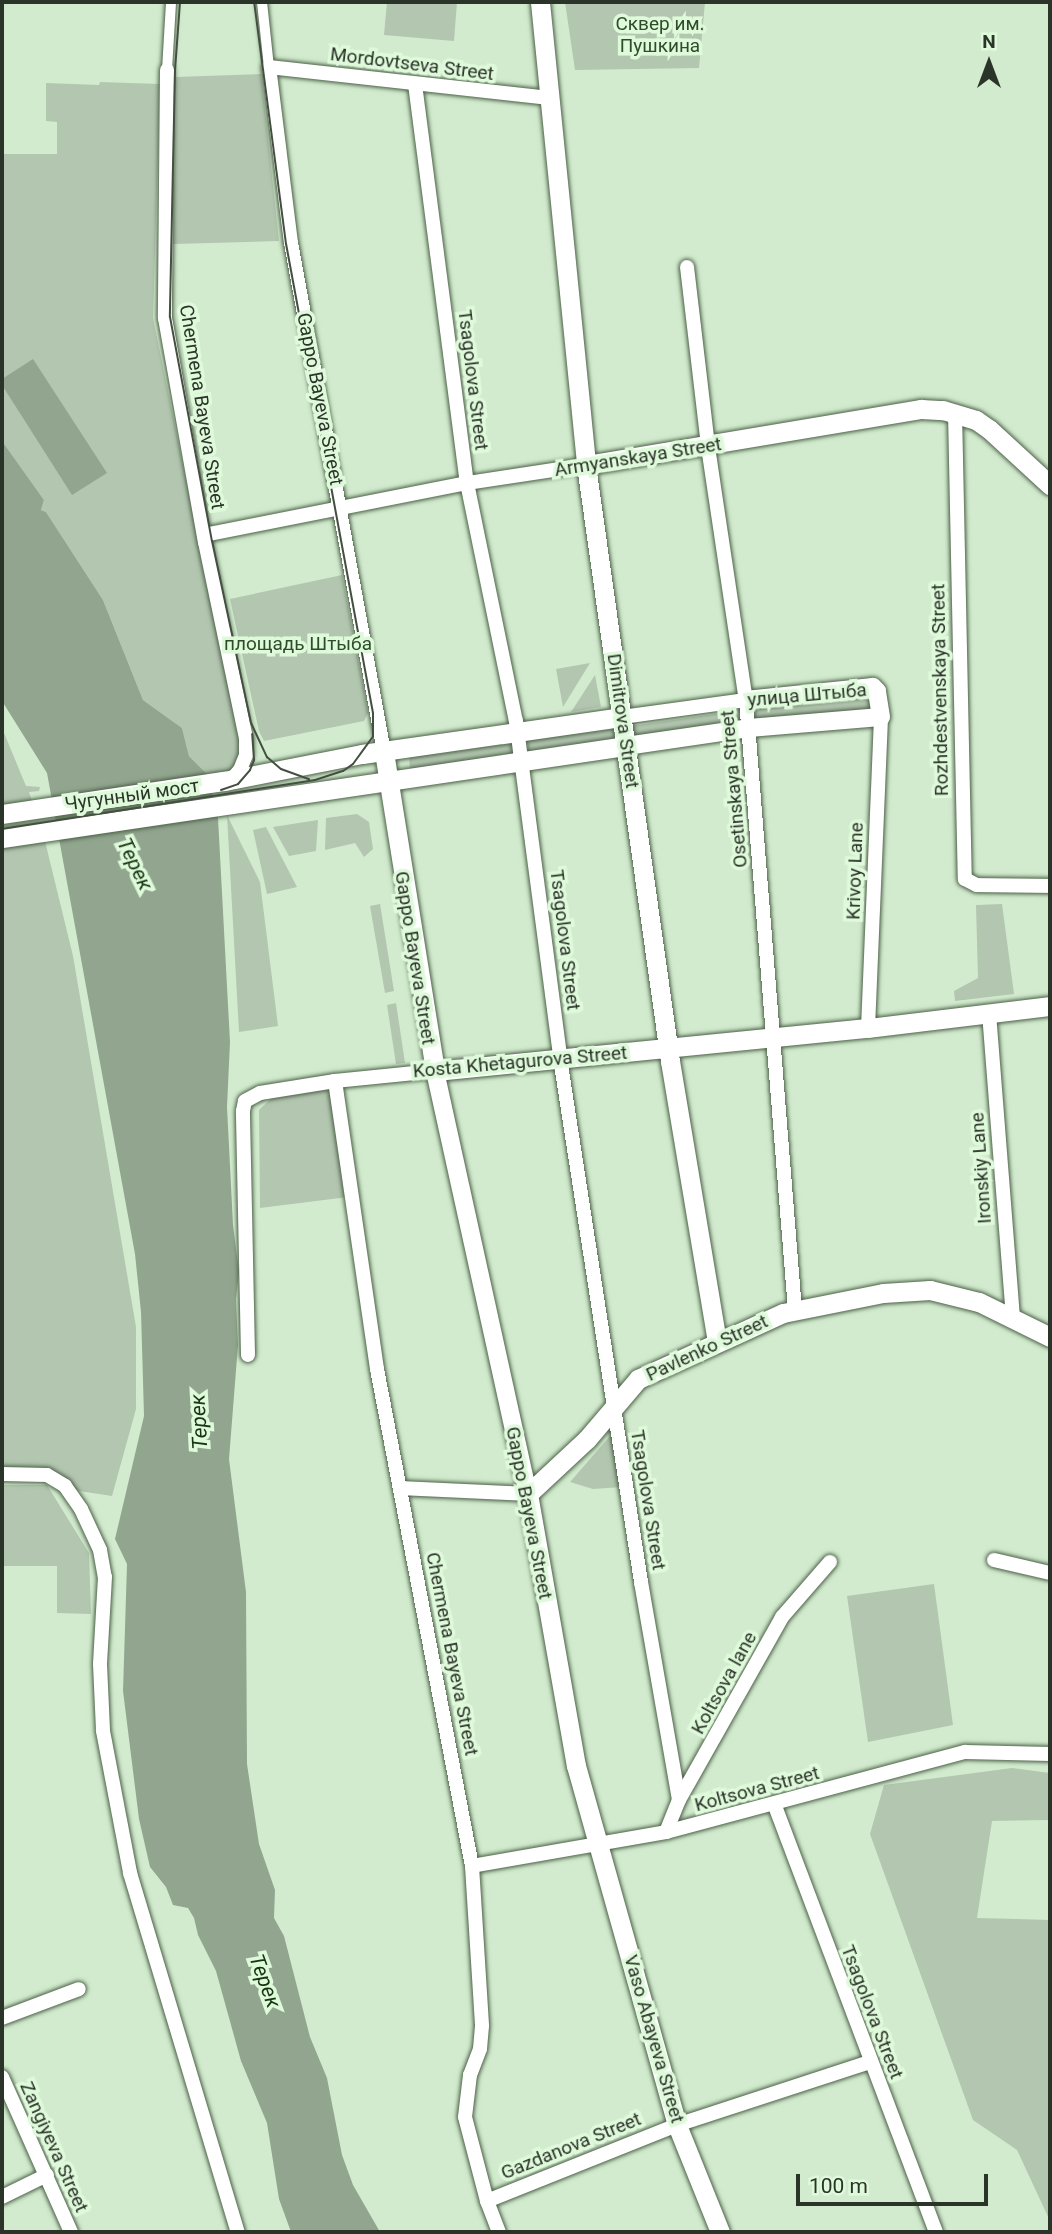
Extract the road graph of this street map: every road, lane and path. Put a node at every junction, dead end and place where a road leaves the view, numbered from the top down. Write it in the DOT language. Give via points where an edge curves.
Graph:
graph roads {
  1 [pos="171,2"];
  2 [pos="262,2"];
  3 [pos="540,2"];
  4 [pos="269,67"];
  5 [pos="167,70"];
  6 [pos="415,84"];
  7 [pos="549,98"];
  8 [pos="687,267"];
  9 [pos="955,412"];
  10 [pos="708,447"];
  11 [pos="586,465"];
  12 [pos="467,483"];
  13 [pos="1050,485"];
  14 [pos="341,509"];
  15 [pos="204,535"];
  16 [pos="746,700"];
  17 [pos="881,716"];
  18 [pos="622,717"];
  19 [pos="749,728"];
  20 [pos="518,732"];
  21 [pos="626,746"];
  22 [pos="384,752"];
  23 [pos="522,761"];
  24 [pos="228,780"];
  25 [pos="387,781"];
  26 [pos="2,814"];
  27 [pos="2,838"];
  28 [pos="1050,886"];
  29 [pos="1050,1006"];
  30 [pos="989,1013"];
  31 [pos="868,1028"];
  32 [pos="772,1036"];
  33 [pos="669,1048"];
  34 [pos="561,1058"];
  35 [pos="435,1071"];
  36 [pos="335,1081"];
  37 [pos="795,1310"];
  38 [pos="1013,1320"];
  39 [pos="1050,1336"];
  40 [pos="716,1341"];
  41 [pos="248,1354"];
  42 [pos="613,1405"];
  43 [pos="2,1474"];
  44 [pos="401,1488"];
  45 [pos="528,1494"];
  46 [pos="994,1560"];
  47 [pos="830,1562"];
  48 [pos="1050,1573"];
  49 [pos="1050,1754"];
  50 [pos="679,1800"];
  51 [pos="775,1806"];
  52 [pos="666,1832"];
  53 [pos="597,1843"];
  54 [pos="472,1866"];
  55 [pos="79,1989"];
  56 [pos="2,2018"];
  57 [pos="870,2062"];
  58 [pos="2,2077"];
  59 [pos="677,2125"];
  60 [pos="47,2175"];
  61 [pos="2,2197"];
  62 [pos="487,2201"];
  63 [pos="71,2232"];
  64 [pos="238,2232"];
  65 [pos="499,2232"];
  66 [pos="720,2232"];
  67 [pos="936,2232"];
  1 -- 5 [label="street"];
  2 -- 4 [label="street"];
  3 -- 7 [label="main road, Dimitrova Street"];
  4 -- 6 [label="street, Mordovtseva Street"];
  4 -- 14 [label="street, Gappo Bayeva Street" via="291,243"];
  5 -- 15 [label="street, Chermena Bayeva Street" via="165,318"];
  6 -- 7 [label="street, Mordovtseva Street"];
  6 -- 12 [label="street, Tsagolova Street"];
  7 -- 11 [label="main road, Dimitrova Street"];
  8 -- 10 [label="street, Osetinskaya Street"];
  9 -- 10 [label="main road, Armyanskaya Street" via="921,409"];
  9 -- 13 [label="main road, Armyanskaya Street" via="989,429"];
  9 -- 28 [label="street, Rozhdestvenskaya Street" via="965,878 977,885"];
  10 -- 11 [label="main road, Armyanskaya Street"];
  10 -- 16 [label="street, Osetinskaya Street"];
  11 -- 12 [label="street, Armyanskaya Street"];
  11 -- 18 [label="main road, Dimitrova Street"];
  12 -- 14 [label="street, Armyanskaya Street"];
  12 -- 20 [label="street, Tsagolova Street"];
  14 -- 15 [label="street, Armyanskaya Street"];
  14 -- 22 [label="street, Gappo Bayeva Street"];
  15 -- 24 [label="street, Chermena Bayeva Street" via="247,746 240,770"];
  16 -- 17 [label="street, улица Штыба" via="873,687"];
  16 -- 18 [label="street, улица Штыба"];
  16 -- 19 [label="street, Osetinskaya Street"];
  17 -- 19 [label="street, улица Штыба"];
  17 -- 31 [label="street, Krivoy Lane"];
  18 -- 20 [label="main road, улица Штыба"];
  18 -- 21 [label="main road, Dimitrova Street"];
  19 -- 21 [label="street, улица Штыба"];
  19 -- 32 [label="street, Osetinskaya Street"];
  20 -- 22 [label="main road, улица Штыба"];
  20 -- 23 [label="street, Tsagolova Street"];
  21 -- 23 [label="main road, улица Штыба"];
  21 -- 33 [label="main road, Dimitrova Street"];
  22 -- 24 [label="main road, Чугунный мост"];
  22 -- 25 [label="main road, Gappo Bayeva Street"];
  23 -- 25 [label="main road, улица Штыба"];
  23 -- 34 [label="street, Tsagolova Street"];
  24 -- 26 [label="main road, Чугунный мост"];
  25 -- 27 [label="main road, Чугунный мост"];
  25 -- 35 [label="main road, Gappo Bayeva Street"];
  29 -- 30 [label="main road, Kosta Khetagurova Street"];
  30 -- 31 [label="main road, Kosta Khetagurova Street"];
  30 -- 38 [label="street, Ironskiy Lane"];
  31 -- 32 [label="main road, Kosta Khetagurova Street"];
  32 -- 33 [label="main road, Kosta Khetagurova Street"];
  32 -- 37 [label="street, Osetinskaya Street"];
  33 -- 34 [label="main road, Kosta Khetagurova Street"];
  33 -- 40 [label="main road, Dimitrova Street"];
  34 -- 35 [label="main road, Kosta Khetagurova Street"];
  34 -- 42 [label="street, Tsagolova Street"];
  35 -- 36 [label="street, Kosta Khetagurova Street"];
  35 -- 45 [label="street, Gappo Bayeva Street"];
  36 -- 41 [label="street, Kosta Khetagurova Street" via="260,1093 245,1101"];
  36 -- 44 [label="street, Chermena Bayeva Street" via="377,1369"];
  37 -- 38 [label="main road, Pavlenko Street" via="883,1293 929,1290 979,1302"];
  37 -- 40 [label="main road, Pavlenko Street"];
  38 -- 39 [label="main road, Pavlenko Street"];
  40 -- 42 [label="main road, Pavlenko Street" via="638,1379"];
  42 -- 45 [label="main road, Pavlenko Street" via="587,1439"];
  42 -- 50 [label="street, Tsagolova Street"];
  43 -- 64 [label="street" via="47,1475 65,1486 100,1550 105,1577 100,1664 103,1731 130,1872"];
  44 -- 45 [label="street"];
  44 -- 54 [label="street, Chermena Bayeva Street"];
  45 -- 53 [label="main road, Gappo Bayeva Street" via="576,1766"];
  46 -- 48 [label="street"];
  47 -- 50 [label="street, Koltsova lane" via="782,1617"];
  49 -- 51 [label="street, Koltsova Street" via="965,1752"];
  50 -- 52 [label="street, Koltsova lane"];
  51 -- 52 [label="street, Koltsova Street"];
  51 -- 57 [label="street, Tsagolova Street"];
  52 -- 53 [label="street, Koltsova Street"];
  53 -- 54 [label="street, Koltsova Street"];
  53 -- 59 [label="main road, Vaso Abayeva Street"];
  54 -- 62 [label="street, Chermena Bayeva Street" via="482,2026 465,2117"];
  55 -- 56 [label="street"];
  57 -- 59 [label="street, Gazdanova Street"];
  57 -- 67 [label="street, Tsagolova Street"];
  58 -- 60 [label="street, Zangiyeva Street"];
  59 -- 62 [label="street, Gazdanova Street"];
  59 -- 66 [label="main road, Vaso Abayeva Street"];
  60 -- 61 [label="street"];
  60 -- 63 [label="street, Zangiyeva Street"];
  62 -- 65 [label="street, Chermena Bayeva Street"];
}
